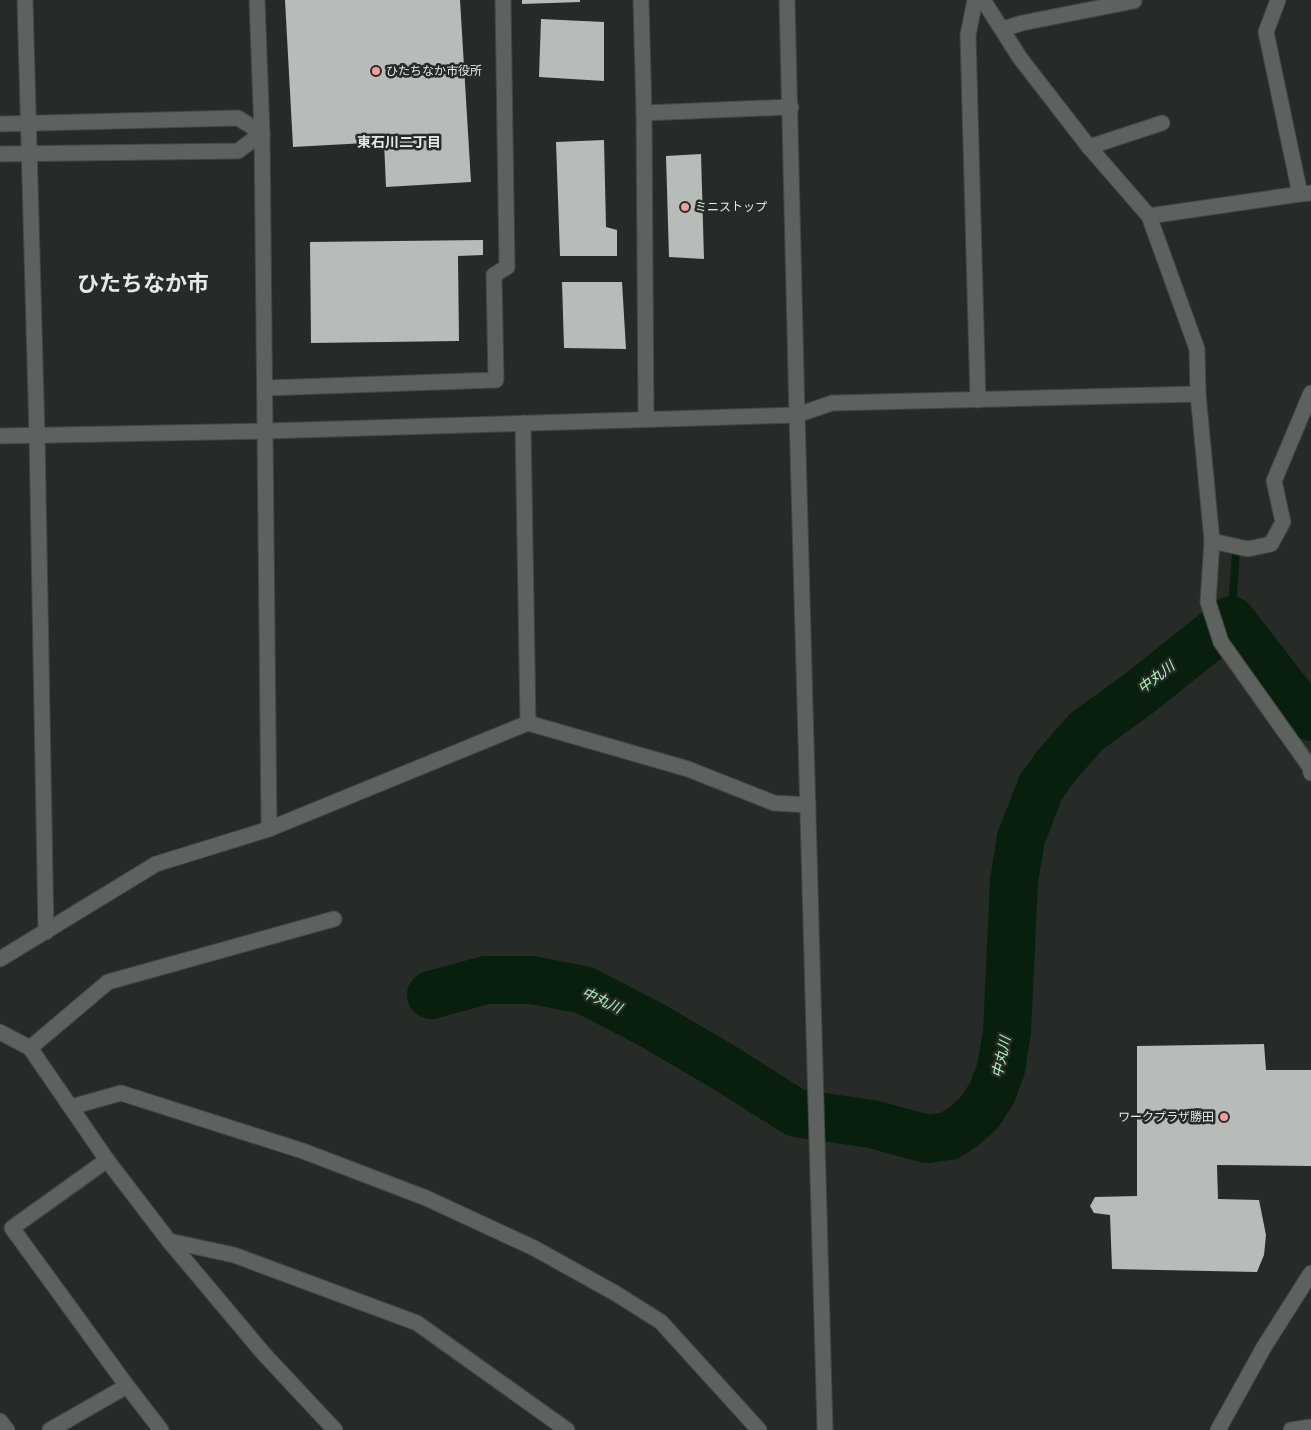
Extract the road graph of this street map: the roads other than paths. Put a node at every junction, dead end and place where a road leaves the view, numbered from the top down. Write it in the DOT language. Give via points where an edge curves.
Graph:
graph roads {
  1 [pos="25,0"];
  2 [pos="257,0"];
  3 [pos="503,0"];
  4 [pos="641,0"];
  5 [pos="787,0"];
  6 [pos="975,0"];
  7 [pos="984,0"];
  8 [pos="1278,0"];
  9 [pos="1134,1"];
  10 [pos="1002,29"];
  11 [pos="791,107"];
  12 [pos="644,113"];
  13 [pos="29,123"];
  14 [pos="0,124"];
  15 [pos="1162,124"];
  16 [pos="262,133"];
  17 [pos="1089,147"];
  18 [pos="29,153"];
  19 [pos="0,154"];
  20 [pos="1306,194"];
  21 [pos="1149,216"];
  22 [pos="266,388"];
  23 [pos="1311,393"];
  24 [pos="1198,394"];
  25 [pos="978,400"];
  26 [pos="797,415"];
  27 [pos="646,419"];
  28 [pos="523,423"];
  29 [pos="266,430"];
  30 [pos="37,435"];
  31 [pos="0,436"];
  32 [pos="1212,541"];
  33 [pos="528,723"];
  34 [pos="1311,773"];
  35 [pos="808,804"];
  36 [pos="270,829"];
  37 [pos="334,919"];
  38 [pos="46,932"];
  39 [pos="0,959"];
  40 [pos="0,1032"];
  41 [pos="30,1048"];
  42 [pos="71,1107"];
  43 [pos="107,1160"];
  44 [pos="169,1241"];
  45 [pos="1311,1273"];
  46 [pos="127,1386"];
  47 [pos="0,1422"];
  48 [pos="1311,1427"];
  49 [pos="7,1430"];
  50 [pos="50,1430"];
  51 [pos="161,1430"];
  52 [pos="335,1430"];
  53 [pos="567,1430"];
  54 [pos="759,1430"];
  55 [pos="825,1430"];
  56 [pos="1218,1430"];
  57 [pos="1291,1430"];
  1 -- 13 [label="street"];
  2 -- 16 [label="street"];
  3 -- 22 [label="street" via="507,267 494,275 496,380"];
  4 -- 12 [label="street"];
  5 -- 11 [label="street"];
  6 -- 25 [label="street" via="968,35"];
  7 -- 10 [label="street"];
  8 -- 20 [label="street" via="1266,32"];
  9 -- 10 [label="street"];
  10 -- 17 [label="street" via="1020,58"];
  11 -- 12 [label="street"];
  11 -- 26 [label="street"];
  12 -- 27 [label="street"];
  13 -- 14 [label="street"];
  13 -- 16 [label="street" via="238,118"];
  13 -- 18 [label="street"];
  15 -- 17 [label="street"];
  16 -- 18 [label="street" via="238,150"];
  16 -- 22 [label="street"];
  17 -- 21 [label="street"];
  18 -- 19 [label="street"];
  18 -- 30 [label="street"];
  20 -- 21 [label="street"];
  21 -- 24 [label="street" via="1197,349"];
  22 -- 29 [label="street"];
  23 -- 32 [label="street" via="1274,481 1282,522 1271,544 1248,549"];
  24 -- 25 [label="street"];
  24 -- 32 [label="street"];
  25 -- 26 [label="street" via="832,403"];
  26 -- 27 [label="street"];
  26 -- 35 [label="street"];
  27 -- 28 [label="street"];
  28 -- 29 [label="street"];
  28 -- 33 [label="street"];
  29 -- 30 [label="street"];
  29 -- 36 [label="street"];
  30 -- 31 [label="street"];
  30 -- 38 [label="street"];
  32 -- 34 [label="street" via="1208,602 1221,642 1310,767"];
  33 -- 35 [label="street" via="688,769 774,803"];
  33 -- 36 [label="street"];
  35 -- 55 [label="street"];
  36 -- 38 [label="street" via="156,864"];
  37 -- 41 [label="street" via="108,982"];
  38 -- 39 [label="street"];
  40 -- 41 [label="street"];
  41 -- 42 [label="street"];
  42 -- 43 [label="street"];
  42 -- 54 [label="street" via="121,1093 303,1151 426,1198 534,1248 661,1322"];
  43 -- 44 [label="street"];
  43 -- 46 [label="street" via="12,1228"];
  44 -- 52 [label="street" via="264,1354"];
  44 -- 53 [label="street" via="234,1255 417,1323"];
  45 -- 56 [label="street" via="1264,1347"];
  46 -- 50 [label="street"];
  46 -- 51 [label="street"];
  47 -- 49 [label="street"];
  48 -- 57 [label="street"];
}
